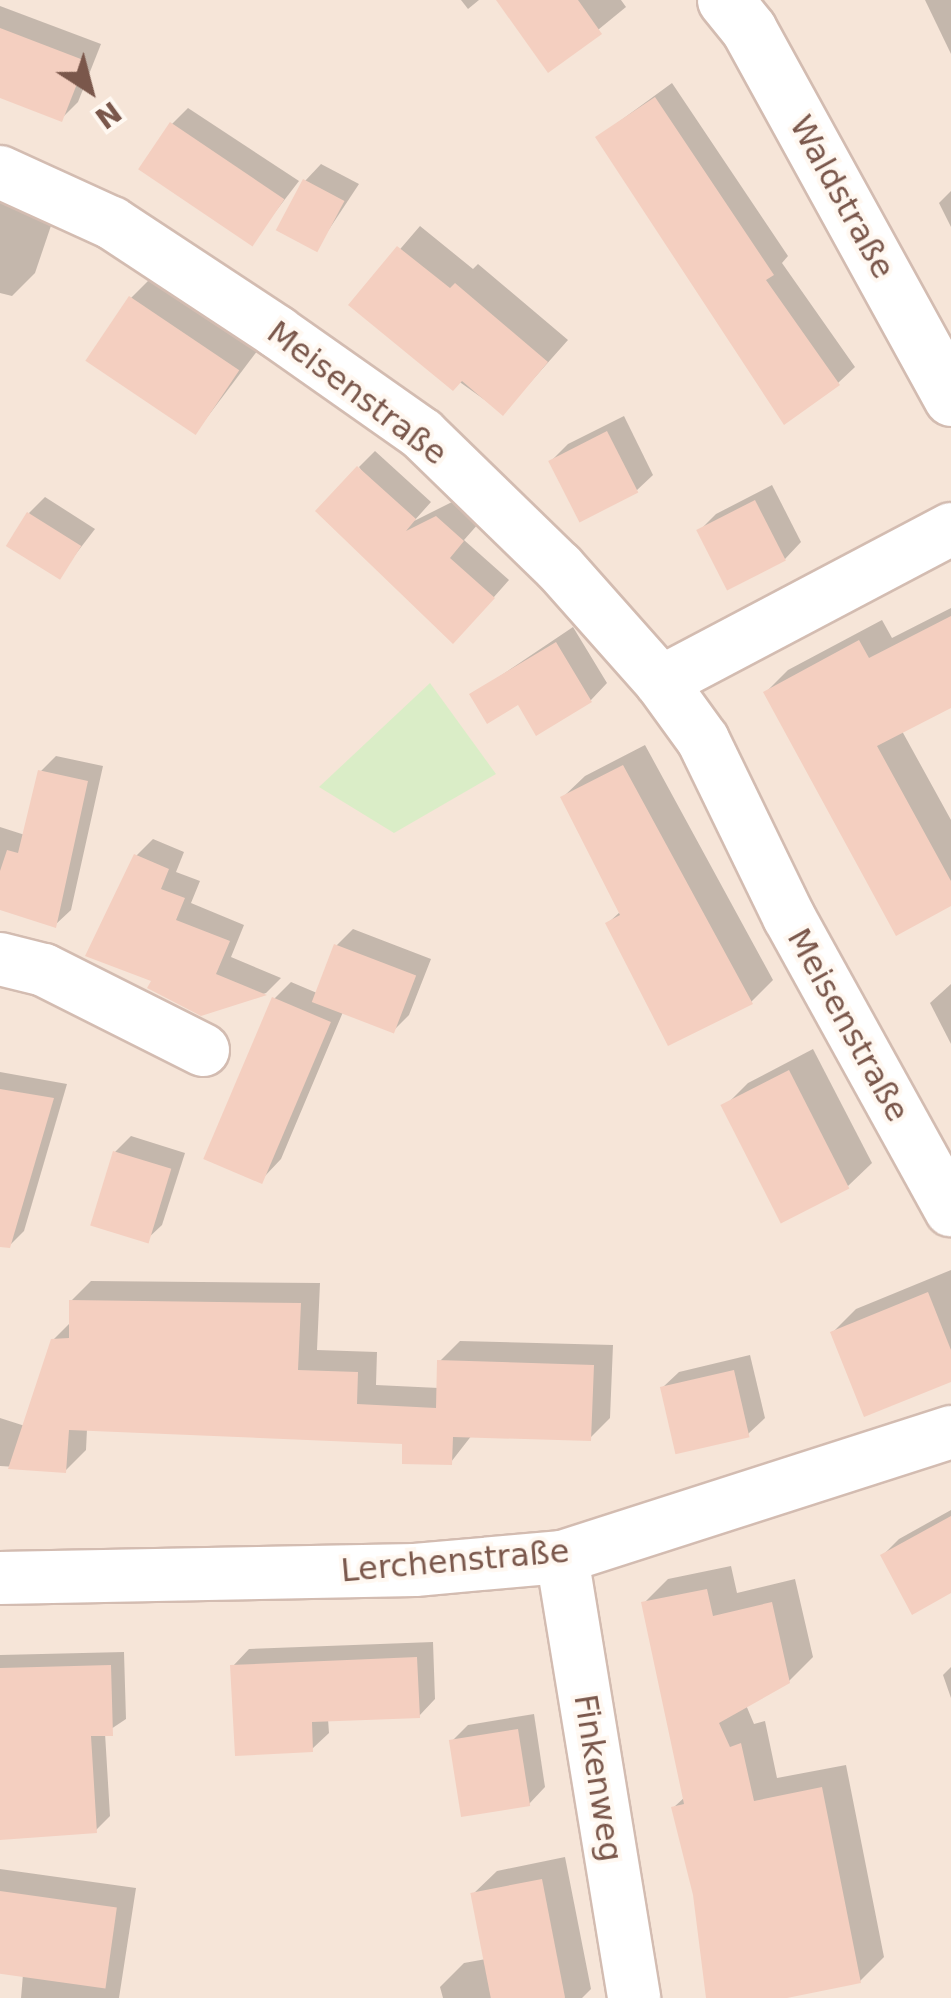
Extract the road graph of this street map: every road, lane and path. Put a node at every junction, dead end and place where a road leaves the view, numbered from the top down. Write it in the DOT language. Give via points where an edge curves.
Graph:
graph roads {
  1 [pos="725,0"];
  2 [pos="0,172"];
  3 [pos="951,398"];
  4 [pos="951,529"];
  5 [pos="661,682"];
  6 [pos="0,959"];
  7 [pos="203,1050"];
  8 [pos="951,1210"];
  9 [pos="951,1432"];
  10 [pos="562,1557"];
  11 [pos="0,1578"];
  12 [pos="634,1998"];
  1 -- 3 [label="street, Waldstraße" via="748,30"];
  2 -- 5 [label="street, Meisenstraße" via="112,223 422,434 558,567"];
  4 -- 5 [label="street"];
  5 -- 8 [label="street, Meisenstraße" via="703,740 789,917"];
  6 -- 7 [label="street" via="44,970"];
  9 -- 10 [label="street, Lerchenstraße"];
  10 -- 11 [label="street, Lerchenstraße" via="415,1570"];
  10 -- 12 [label="street, Finkenweg"];
}
